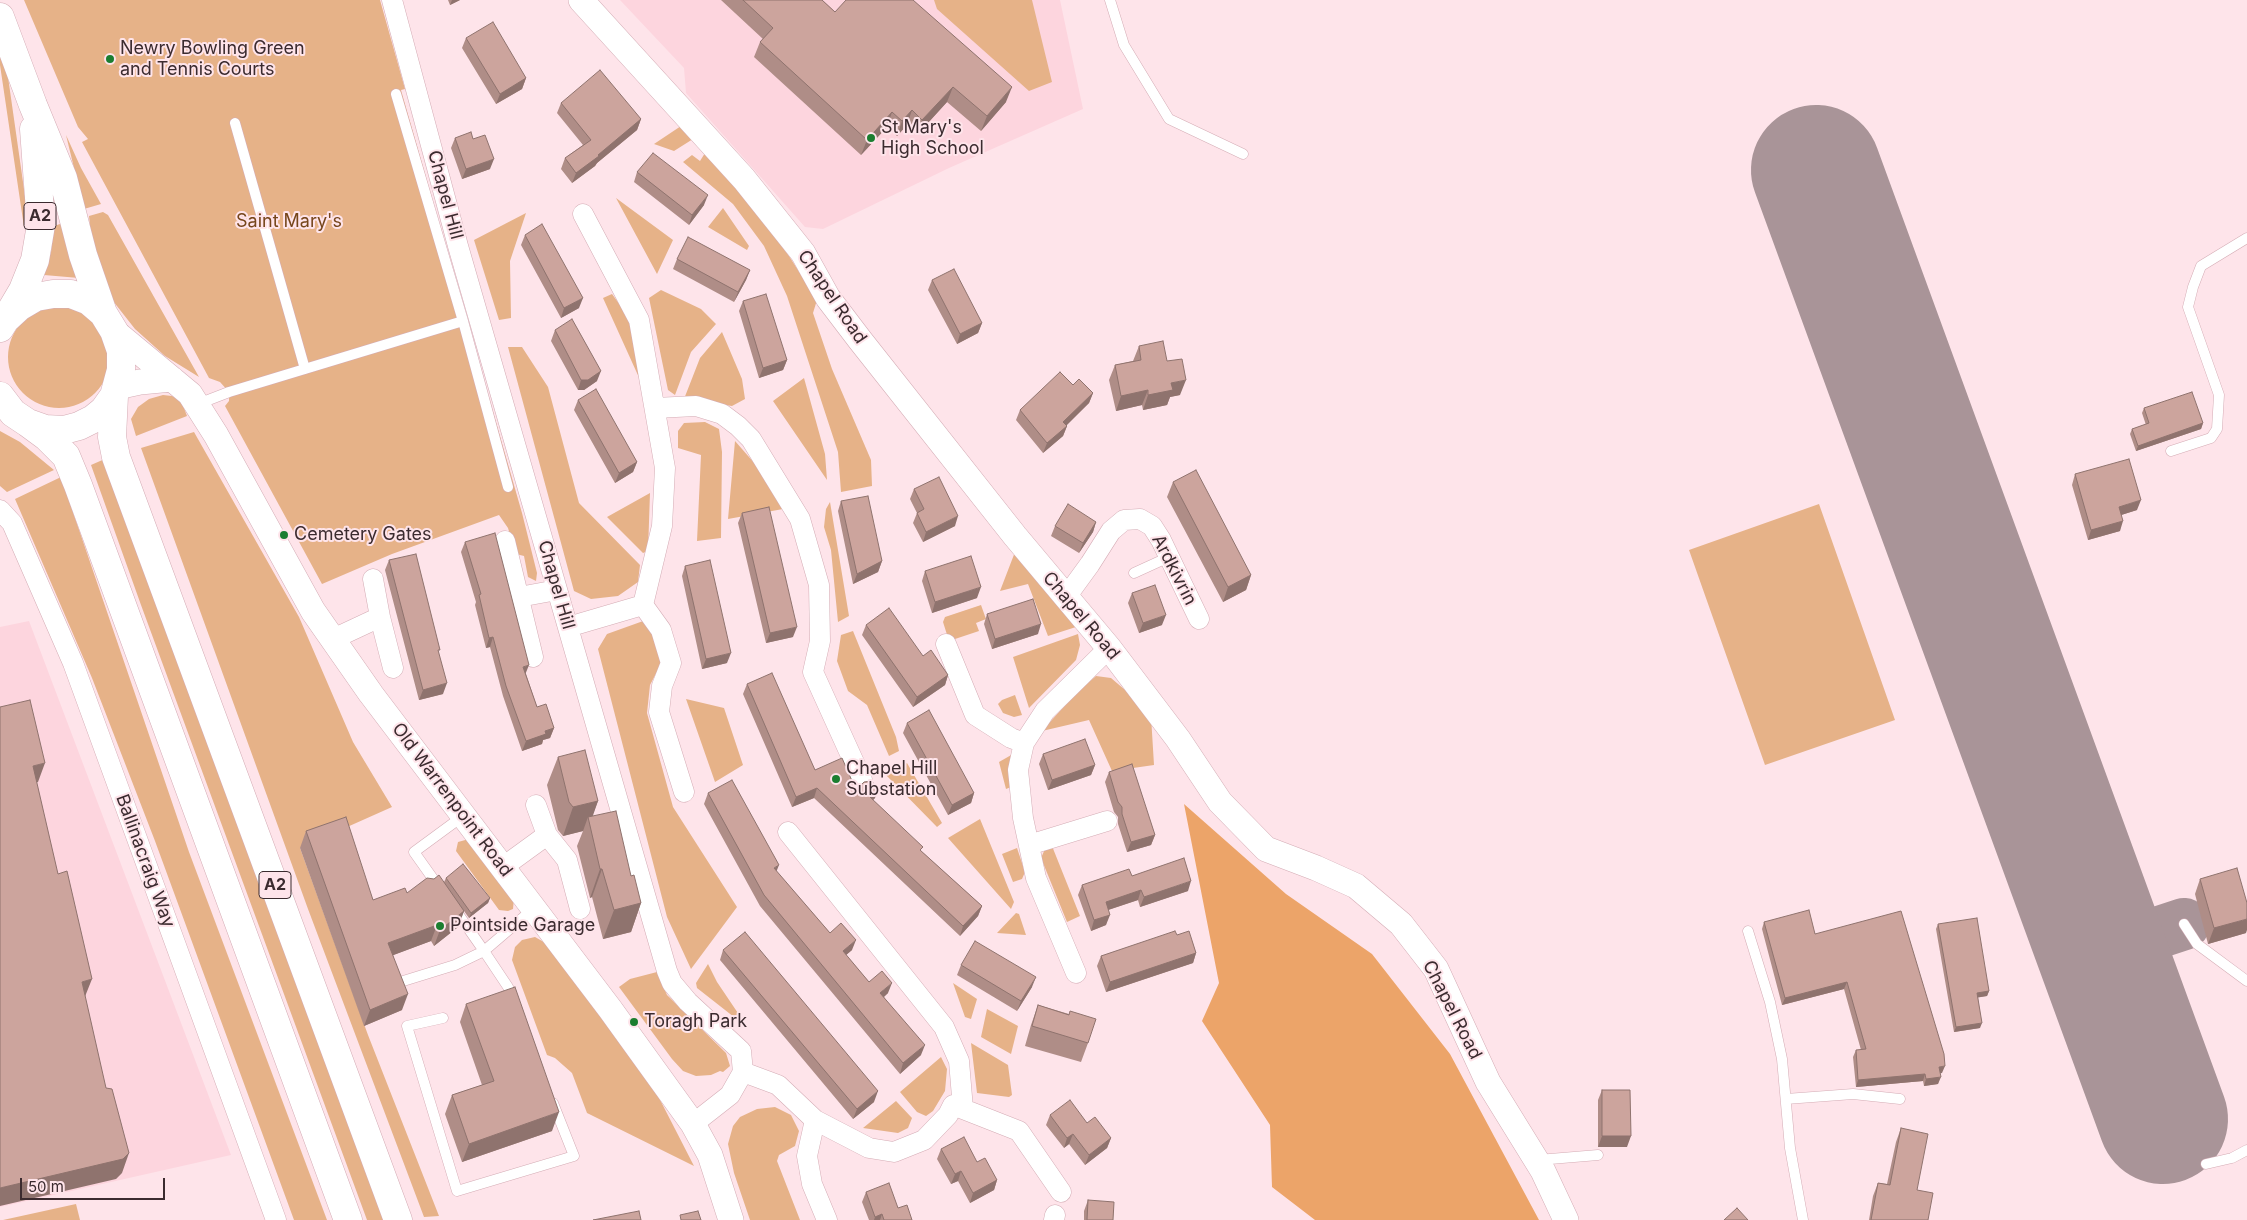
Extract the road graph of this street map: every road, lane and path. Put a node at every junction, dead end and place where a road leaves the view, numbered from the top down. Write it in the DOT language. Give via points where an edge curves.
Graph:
graph roads {
  1 [pos="392,0"];
  2 [pos="582,0"];
  3 [pos="1110,0"];
  4 [pos="0,17"];
  5 [pos="396,94"];
  6 [pos="32,105"];
  7 [pos="235,123"];
  8 [pos="1243,154"];
  9 [pos="583,214"];
  10 [pos="2247,238"];
  11 [pos="463,321"];
  12 [pos="109,322"];
  13 [pos="2,324"];
  14 [pos="305,368"];
  15 [pos="172,378"];
  16 [pos="116,392"];
  17 [pos="197,404"];
  18 [pos="654,408"];
  19 [pos="10,411"];
  20 [pos="2171,451"];
  21 [pos="508,487"];
  22 [pos="0,510"];
  23 [pos="506,541"];
  24 [pos="1169,557"];
  25 [pos="1134,573"];
  26 [pos="373,579"];
  27 [pos="557,590"];
  28 [pos="1066,596"];
  29 [pos="519,597"];
  30 [pos="643,605"];
  31 [pos="380,617"];
  32 [pos="1199,619"];
  33 [pos="568,627"];
  34 [pos="333,639"];
  35 [pos="946,644"];
  36 [pos="1109,648"];
  37 [pos="533,657"];
  38 [pos="394,668"];
  39 [pos="1024,742"];
  40 [pos="862,780"];
  41 [pos="684,792"];
  42 [pos="536,805"];
  43 [pos="463,816"];
  44 [pos="1108,821"];
  45 [pos="788,832"];
  46 [pos="547,835"];
  47 [pos="1029,845"];
  48 [pos="502,868"];
  49 [pos="534,908"];
  50 [pos="580,909"];
  51 [pos="2184,924"];
  52 [pos="1748,931"];
  53 [pos="484,951"];
  54 [pos="1076,973"];
  55 [pos="2247,981"];
  56 [pos="400,982"];
  57 [pos="519,1014"];
  58 [pos="443,1018"];
  59 [pos="743,1072"];
  60 [pos="551,1097"];
  61 [pos="1900,1099"];
  62 [pos="1786,1100"];
  63 [pos="962,1109"];
  64 [pos="816,1120"];
  65 [pos="693,1124"];
  66 [pos="2247,1150"];
  67 [pos="1598,1155"];
  68 [pos="1536,1160"];
  69 [pos="2206,1164"];
  70 [pos="1061,1192"];
  71 [pos="276,1220"];
  72 [pos="348,1220"];
  73 [pos="398,1220"];
  74 [pos="731,1220"];
  75 [pos="827,1220"];
  76 [pos="1566,1220"];
  77 [pos="1803,1220"];
  1 -- 27 [label="street, Chapel Hill" via="458,246"];
  2 -- 28 [label="street, Chapel Road" via="744,180 803,253 828,298 860,340"];
  3 -- 8 [label="lane" via="1124,45 1169,119"];
  4 -- 6 [label="highway, A2"];
  5 -- 11 [label="lane"];
  6 -- 12 [label="highway, A2" via="63,178 83,255"];
  6 -- 13 [label="highway, A2" via="41,225 35,260 23,290"];
  7 -- 14 [label="lane"];
  9 -- 18 [label="street" via="639,320"];
  10 -- 20 [label="lane" via="2201,266 2188,307 2219,395 2217,430 2212,438"];
  11 -- 14 [label="lane"];
  11 -- 21 [label="lane"];
  12 -- 13 [label="highway, A2" via="89,301 71,294 53,294 36,297"];
  12 -- 15 [label="street, Old Warrenpoint Road"];
  12 -- 16 [label="highway, A2" via="121,351"];
  14 -- 17 [label="lane"];
  15 -- 16 [label="street" via="140,382"];
  15 -- 17 [label="street, Old Warrenpoint Road"];
  16 -- 19 [label="highway" via="104,410 93,419 64,430 45,429"];
  16 -- 73 [label="highway, A2" via="112,437 116,457"];
  17 -- 34 [label="street, Old Warrenpoint Road" via="313,611"];
  18 -- 30 [label="street" via="665,468 662,526"];
  18 -- 40 [label="street" via="696,406 722,414 752,439 800,519 819,584 820,640 813,672"];
  19 -- 72 [label="highway" via="47,436 66,456"];
  22 -- 71 [label="street, Ballinacraig Way" via="12,523 73,662"];
  23 -- 29 [label="street"];
  24 -- 25 [label="lane"];
  24 -- 28 [label="street, Ardkivrin" via="1152,526 1140,519 1124,520 1111,531"];
  24 -- 32 [label="street, Ardkivrin"];
  26 -- 31 [label="street"];
  27 -- 29 [label="street"];
  27 -- 33 [label="street, Chapel Hill"];
  28 -- 36 [label="street, Chapel Road"];
  29 -- 37 [label="street"];
  30 -- 33 [label="street"];
  30 -- 41 [label="street" via="661,630 670,663 662,686 659,712"];
  31 -- 34 [label="street"];
  31 -- 38 [label="street"];
  33 -- 59 [label="street, Chapel Hill" via="667,971 688,1002 741,1051"];
  34 -- 43 [label="street, Old Warrenpoint Road"];
  35 -- 39 [label="street" via="976,715 1010,738"];
  36 -- 39 [label="street" via="1045,711"];
  36 -- 68 [label="street, Chapel Road" via="1178,739 1220,802 1266,849 1356,886 1401,924 1436,969 1488,1082"];
  39 -- 47 [label="street" via="1018,770"];
  42 -- 46 [label="street"];
  43 -- 48 [label="street, Old Warrenpoint Road"];
  43 -- 53 [label="lane" via="414,852"];
  44 -- 47 [label="street"];
  45 -- 63 [label="street" via="944,1027 959,1061"];
  46 -- 48 [label="street"];
  46 -- 50 [label="street" via="568,860"];
  47 -- 54 [label="street" via="1036,878"];
  48 -- 49 [label="street, Old Warrenpoint Road"];
  49 -- 53 [label="lane"];
  49 -- 65 [label="street, Old Warrenpoint Road"];
  51 -- 55 [label="lane" via="2197,944"];
  52 -- 62 [label="lane" via="1772,1012"];
  53 -- 56 [label="lane"];
  53 -- 57 [label="lane" via="508,987"];
  58 -- 60 [label="lane" via="407,1026 457,1191 574,1156"];
  59 -- 64 [label="street" via="778,1085"];
  59 -- 65 [label="street" via="730,1095"];
  61 -- 62 [label="lane" via="1853,1094"];
  62 -- 77 [label="lane" via="1790,1148"];
  63 -- 64 [label="street" via="953,1105 948,1115 924,1140 894,1152 869,1148"];
  63 -- 70 [label="street" via="1019,1131"];
  64 -- 75 [label="street" via="807,1156 812,1184"];
  65 -- 74 [label="street, Old Warrenpoint Road" via="710,1155"];
  66 -- 69 [label="lane" via="2232,1158"];
  67 -- 68 [label="lane"];
  68 -- 76 [label="street, Chapel Road"];
}
